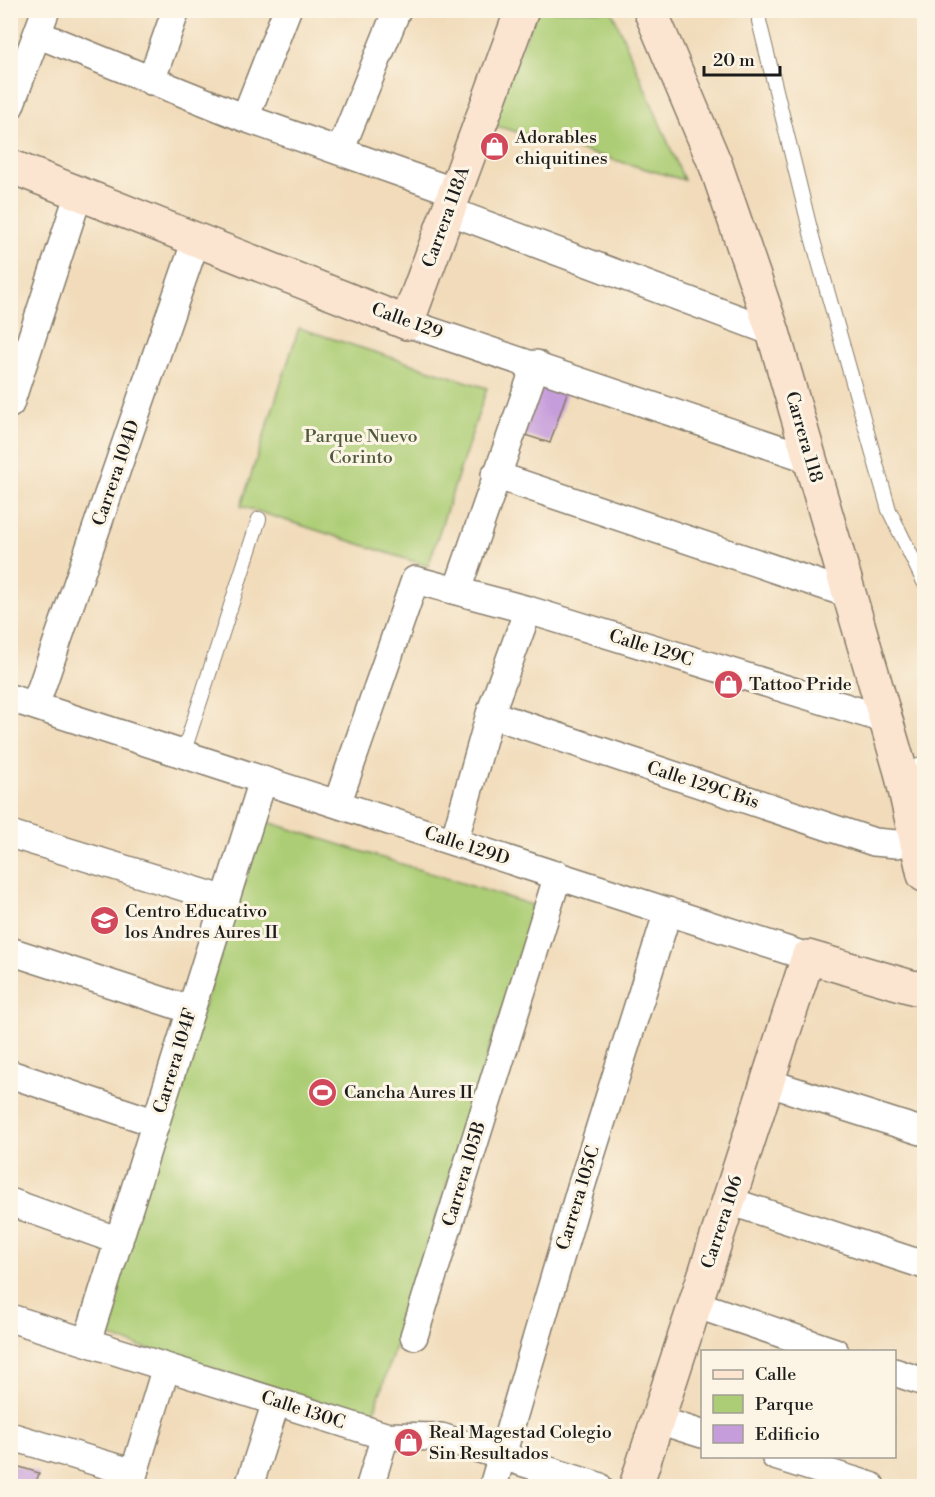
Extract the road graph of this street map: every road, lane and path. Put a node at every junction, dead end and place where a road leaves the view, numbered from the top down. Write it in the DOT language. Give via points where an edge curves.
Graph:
graph roads {
  1 [pos="176,10"];
  2 [pos="287,10"];
  3 [pos="397,10"];
  4 [pos="522,10"];
  5 [pos="650,10"];
  6 [pos="760,10"];
  7 [pos="41,22"];
  8 [pos="151,81"];
  9 [pos="10,106"];
  10 [pos="245,118"];
  11 [pos="340,151"];
  12 [pos="10,166"];
  13 [pos="79,193"];
  14 [pos="452,202"];
  15 [pos="196,240"];
  16 [pos="407,323"];
  17 [pos="773,332"];
  18 [pos="536,364"];
  19 [pos="10,404"];
  20 [pos="810,459"];
  21 [pos="495,475"];
  22 [pos="259,519"];
  23 [pos="924,582"];
  24 [pos="456,590"];
  25 [pos="849,594"];
  26 [pos="528,610"];
  27 [pos="23,702"];
  28 [pos="490,714"];
  29 [pos="886,720"];
  30 [pos="183,754"];
  31 [pos="913,768"];
  32 [pos="263,780"];
  33 [pos="337,804"];
  34 [pos="10,834"];
  35 [pos="917,839"];
  36 [pos="454,842"];
  37 [pos="558,875"];
  38 [pos="924,875"];
  39 [pos="226,900"];
  40 [pos="668,911"];
  41 [pos="10,951"];
  42 [pos="808,957"];
  43 [pos="924,987"];
  44 [pos="191,1010"];
  45 [pos="10,1074"];
  46 [pos="766,1082"];
  47 [pos="156,1123"];
  48 [pos="924,1132"];
  49 [pos="729,1201"];
  50 [pos="10,1202"];
  51 [pos="119,1241"];
  52 [pos="924,1265"];
  53 [pos="695,1304"];
  54 [pos="10,1318"];
  55 [pos="414,1336"];
  56 [pos="87,1342"];
  57 [pos="830,1350"];
  58 [pos="166,1367"];
  59 [pos="896,1373"];
  60 [pos="924,1382"];
  61 [pos="276,1402"];
  62 [pos="658,1420"];
  63 [pos="701,1434"];
  64 [pos="10,1436"];
  65 [pos="385,1436"];
  66 [pos="502,1456"];
  67 [pos="781,1458"];
  68 [pos="132,1480"];
  69 [pos="249,1486"];
  70 [pos="370,1486"];
  71 [pos="493,1486"];
  72 [pos="598,1486"];
  73 [pos="636,1486"];
  74 [pos="871,1486"];
  1 -- 8 [label="street"];
  2 -- 10 [label="street"];
  3 -- 11 [label="street"];
  4 -- 14 [label="street, Carrera 118A"];
  5 -- 17 [label="street, Carrera 118" via="716,166"];
  6 -- 23 [label="lane" via="759,21 812,237 885,499"];
  7 -- 8 [label="street"];
  7 -- 9 [label="street"];
  8 -- 10 [label="street"];
  10 -- 11 [label="street"];
  11 -- 14 [label="street"];
  12 -- 13 [label="street, Calle 129"];
  13 -- 15 [label="street, Calle 129"];
  13 -- 19 [label="street"];
  14 -- 16 [label="street, Carrera 118A"];
  14 -- 17 [label="street"];
  15 -- 16 [label="street, Calle 129"];
  15 -- 27 [label="street, Carrera 104D"];
  16 -- 18 [label="street, Calle 129"];
  17 -- 20 [label="street, Carrera 118"];
  18 -- 20 [label="street, Calle 129"];
  18 -- 21 [label="street"];
  20 -- 25 [label="street, Carrera 118"];
  21 -- 24 [label="street"];
  21 -- 25 [label="street"];
  22 -- 30 [label="lane"];
  24 -- 26 [label="street, Calle 129C"];
  24 -- 33 [label="street, Calle 129C" via="415,580"];
  25 -- 29 [label="street, Carrera 118"];
  26 -- 28 [label="street"];
  26 -- 29 [label="street, Calle 129C"];
  27 -- 30 [label="street, Calle 129D"];
  28 -- 35 [label="street, Calle 129C Bis" via="874,842 897,844"];
  28 -- 36 [label="street"];
  29 -- 31 [label="street, Carrera 118"];
  30 -- 32 [label="street, Calle 129D"];
  31 -- 35 [label="street, Carrera 118"];
  32 -- 33 [label="street, Calle 129D"];
  32 -- 39 [label="street, Carrera 104F"];
  33 -- 36 [label="street, Calle 129D"];
  34 -- 39 [label="street"];
  35 -- 38 [label="street, Carrera 118"];
  36 -- 37 [label="street, Calle 129D"];
  37 -- 40 [label="street, Calle 129D"];
  37 -- 55 [label="street, Carrera 105B"];
  39 -- 44 [label="street, Carrera 104F"];
  40 -- 42 [label="street, Calle 129D"];
  40 -- 66 [label="street, Carrera 105C"];
  41 -- 44 [label="street"];
  42 -- 43 [label="street, Calle 129D"];
  42 -- 46 [label="street, Carrera 106"];
  44 -- 47 [label="street, Carrera 104F"];
  45 -- 47 [label="street"];
  46 -- 48 [label="street"];
  46 -- 49 [label="street, Carrera 106"];
  47 -- 51 [label="street, Carrera 104F"];
  49 -- 52 [label="street"];
  49 -- 53 [label="street, Carrera 106"];
  50 -- 51 [label="street"];
  51 -- 56 [label="street, Carrera 104F"];
  53 -- 57 [label="street"];
  53 -- 62 [label="street, Carrera 106"];
  54 -- 56 [label="street, Calle 130C"];
  56 -- 58 [label="street, Calle 130C"];
  58 -- 61 [label="street, Calle 130C"];
  58 -- 68 [label="street"];
  59 -- 60 [label="street"];
  61 -- 65 [label="street, Calle 130C"];
  61 -- 69 [label="street"];
  62 -- 63 [label="street"];
  62 -- 73 [label="street, Carrera 106"];
  64 -- 68 [label="street"];
  65 -- 66 [label="street, Calle 130C" via="441,1437"];
  65 -- 70 [label="street"];
  66 -- 71 [label="street, Carrera 105C"];
  66 -- 72 [label="street, Calle 130C"];
  67 -- 74 [label="street"];
}
